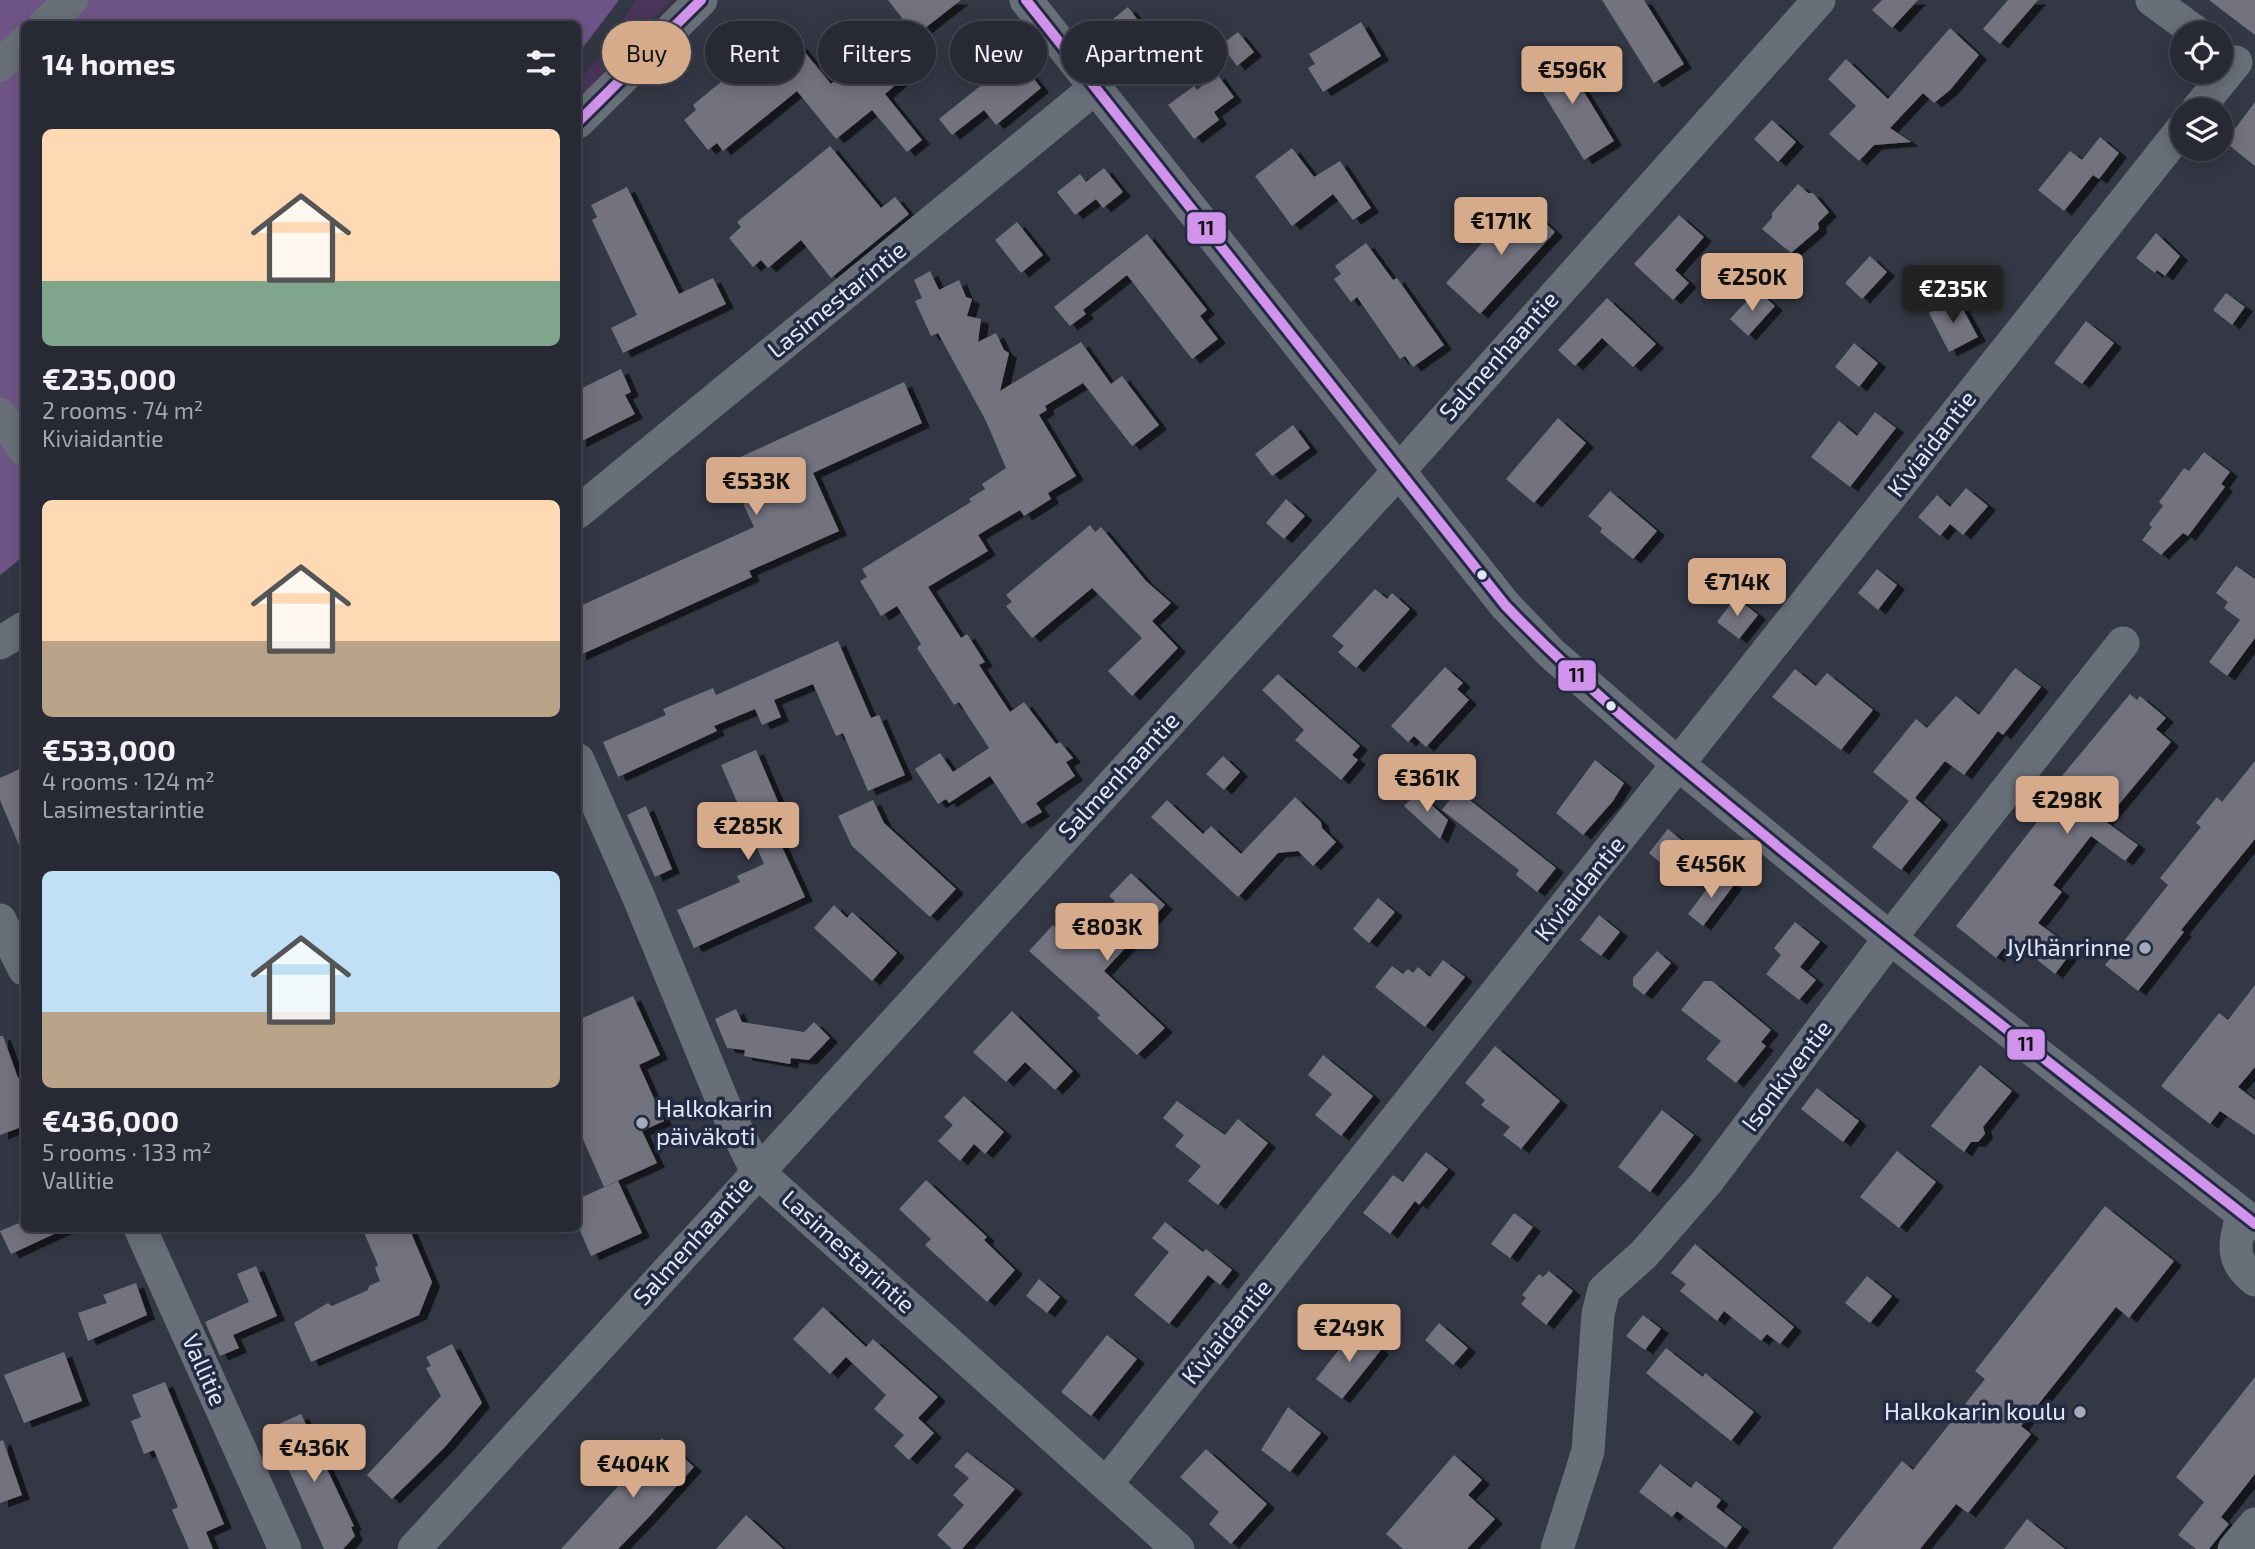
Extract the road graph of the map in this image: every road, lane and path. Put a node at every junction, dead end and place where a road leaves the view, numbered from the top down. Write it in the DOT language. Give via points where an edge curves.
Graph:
graph roads {
  1 [pos="72,0"];
  2 [pos="701,0"];
  3 [pos="1026,0"];
  4 [pos="1819,0"];
  5 [pos="2152,0"];
  6 [pos="48,21"];
  7 [pos="2181,21"];
  8 [pos="21,46"];
  9 [pos="2237,63"];
  10 [pos="0,65"];
  11 [pos="1096,88"];
  12 [pos="2207,98"];
  13 [pos="581,119"];
  14 [pos="2170,144"];
  15 [pos="0,414"];
  16 [pos="21,446"];
  17 [pos="1398,469"];
  18 [pos="581,510"];
  19 [pos="21,630"];
  20 [pos="0,643"];
  21 [pos="2123,643"];
  22 [pos="1678,764"];
  23 [pos="581,767"];
  24 [pos="0,920"];
  25 [pos="1890,938"];
  26 [pos="21,963"];
  27 [pos="757,1171"];
  28 [pos="2249,1219"];
  29 [pos="142,1232"];
  30 [pos="2255,1280"];
  31 [pos="1107,1483"];
  32 [pos="2255,1524"];
  33 [pos="285,1549"];
  34 [pos="414,1549"];
  35 [pos="1178,1549"];
  36 [pos="1557,1549"];
  37 [pos="2234,1549"];
  1 -- 6 [label="street"];
  2 -- 13 [label="street"];
  3 -- 11 [label="street"];
  4 -- 17 [label="street, Salmenhaantie"];
  5 -- 7 [label="street"];
  8 -- 10 [label="street"];
  9 -- 12 [label="street"];
  11 -- 17 [label="street"];
  11 -- 18 [label="street, Lasimestarintie"];
  14 -- 22 [label="street, Kiviaidantie"];
  15 -- 16 [label="street"];
  17 -- 22 [label="street" via="1505,605 1551,653"];
  17 -- 27 [label="street, Salmenhaantie"];
  19 -- 20 [label="street"];
  21 -- 25 [label="street, Isonkiventie"];
  22 -- 25 [label="street"];
  22 -- 31 [label="street, Kiviaidantie"];
  23 -- 27 [label="street, Lasimestarintie" via="725,1107"];
  24 -- 26 [label="street"];
  25 -- 28 [label="street"];
  25 -- 36 [label="street, Isonkiventie" via="1706,1183 1644,1254 1604,1290 1598,1314 1588,1451"];
  27 -- 31 [label="street, Lasimestarintie"];
  27 -- 34 [label="street, Salmenhaantie"];
  28 -- 30 [label="street" via="2235,1251 2240,1268"];
  29 -- 33 [label="street, Vallitie"];
  31 -- 35 [label="street, Lasimestarintie"];
  32 -- 37 [label="street"];
}
